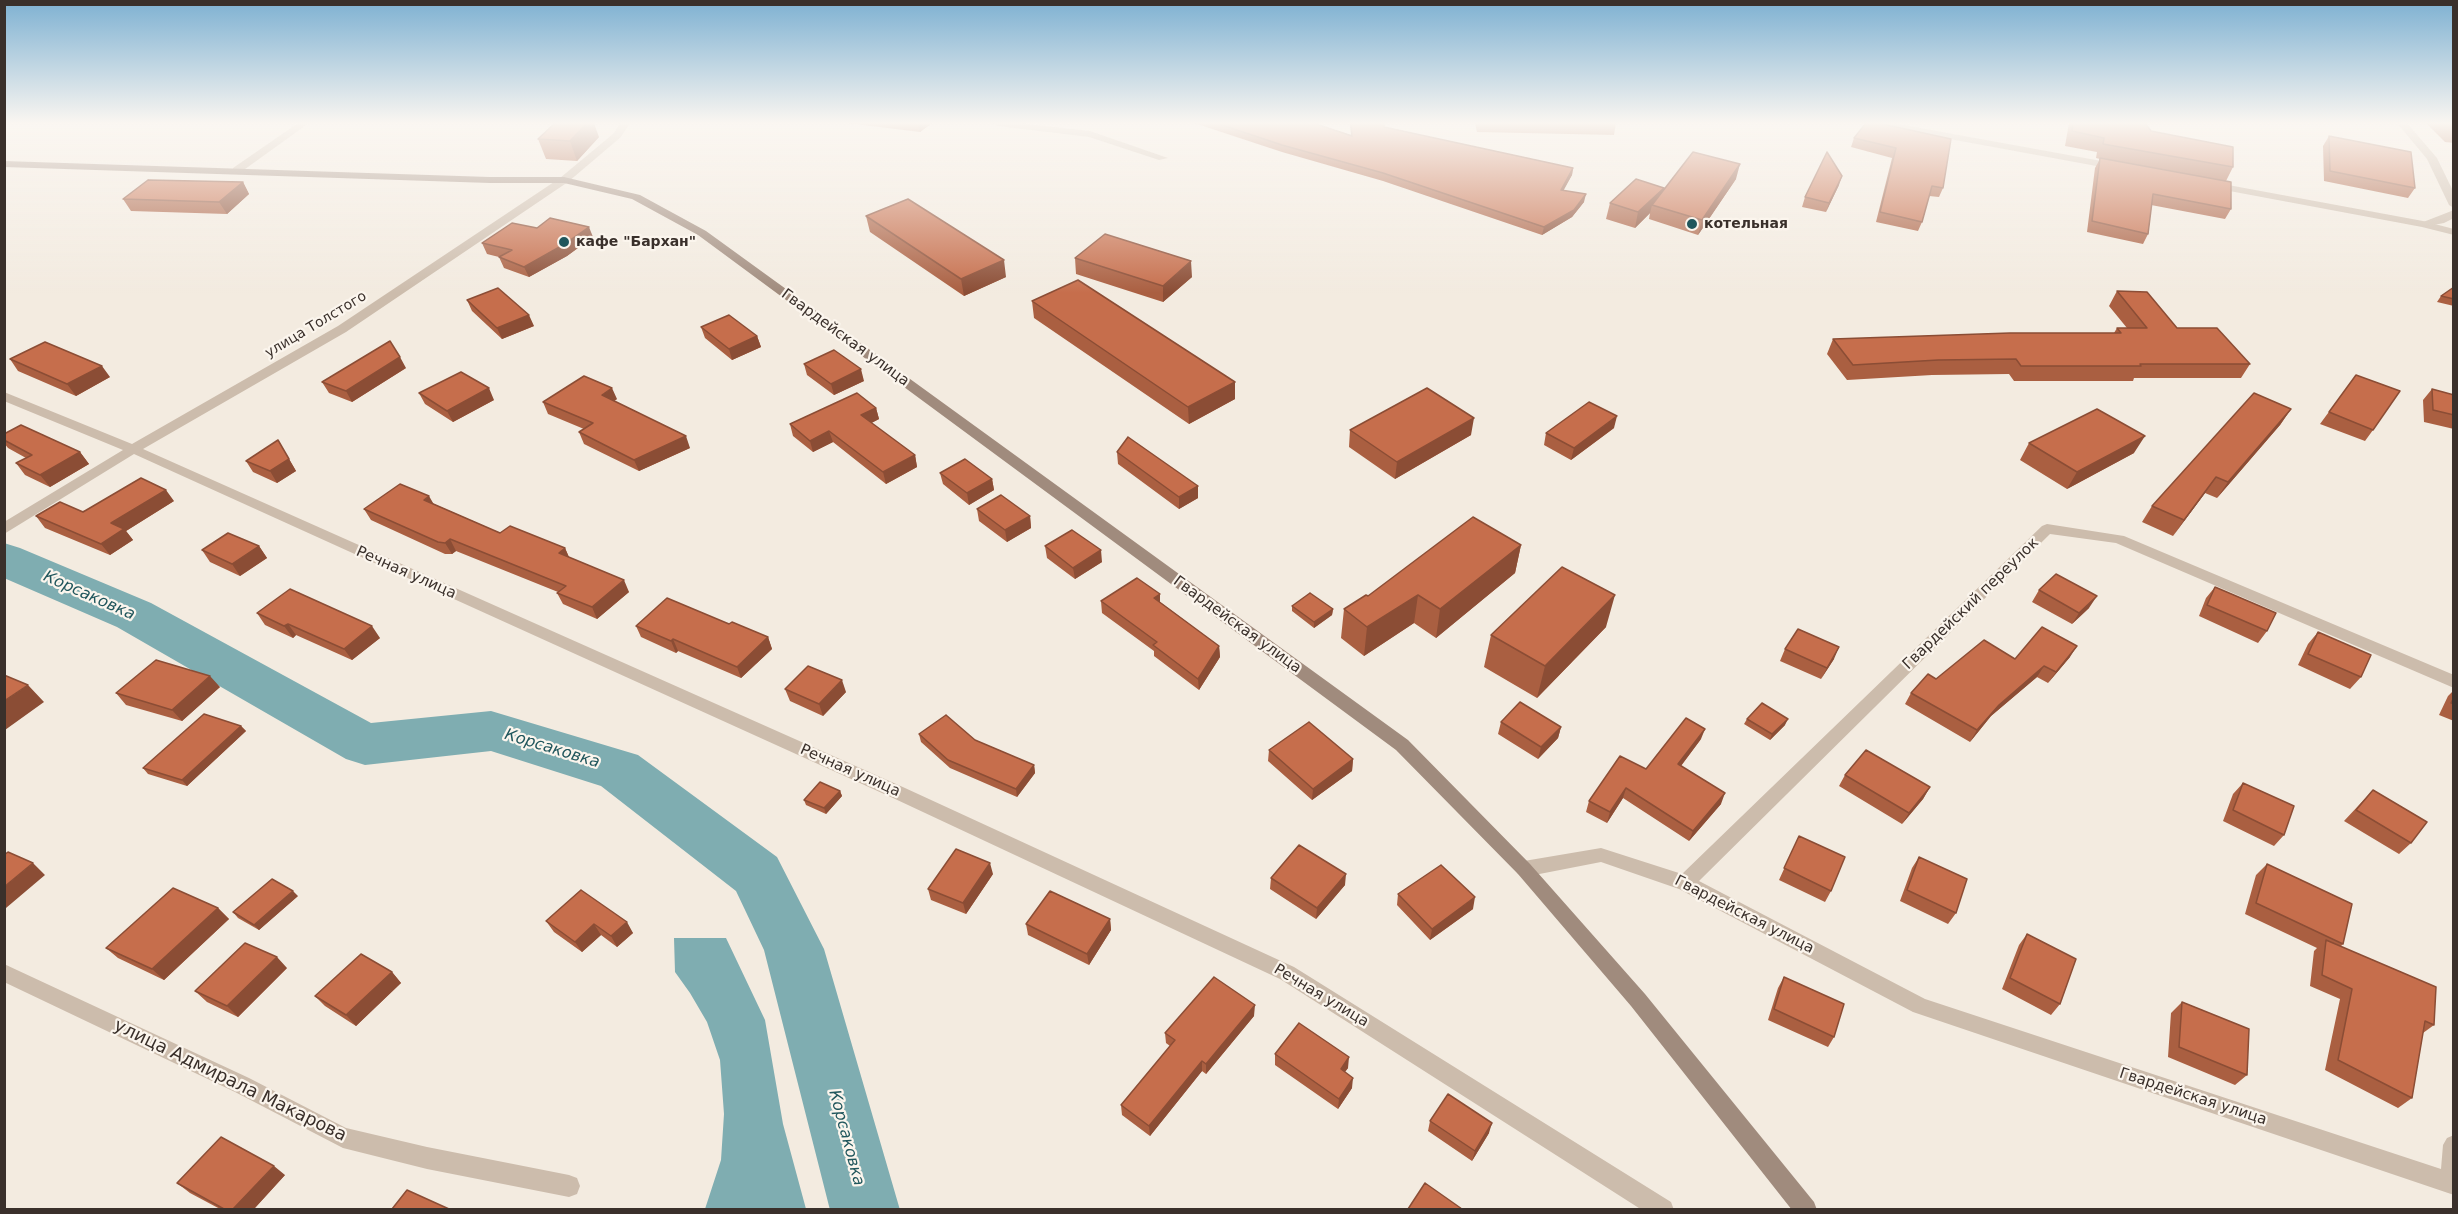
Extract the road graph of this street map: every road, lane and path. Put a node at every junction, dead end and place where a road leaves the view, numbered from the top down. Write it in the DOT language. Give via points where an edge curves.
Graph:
graph roads {
  1 [pos="480,180"];
  2 [pos="564,180"];
  3 [pos="2442,180"];
  4 [pos="2204,183"];
  5 [pos="2454,205"];
  6 [pos="2454,213"];
  7 [pos="2423,224"];
  8 [pos="2453,232"];
  9 [pos="4,396"];
  10 [pos="133,449"];
  11 [pos="4,529"];
  12 [pos="2454,682"];
  13 [pos="1524,869"];
  14 [pos="1685,883"];
  15 [pos="4,972"];
  16 [pos="2454,1145"];
  17 [pos="2452,1183"];
  18 [pos="569,1186"];
  19 [pos="1663,1209"];
  20 [pos="1806,1209"];
  1 -- 2 [label="main road, Гвардейская улица"];
  2 -- 10 [label="street, улица Толстого" via="342,329"];
  2 -- 13 [label="main road, Гвардейская улица" via="636,197 702,233 1402,745"];
  3 -- 5 [label="street"];
  4 -- 7 [label="street"];
  6 -- 7 [label="street"];
  7 -- 8 [label="street"];
  9 -- 10 [label="street, Речная улица"];
  10 -- 11 [label="street, улица Толстого"];
  10 -- 19 [label="street, Речная улица" via="899,793 1287,973"];
  12 -- 14 [label="street, Гвардейский переулок" via="2119,539 2047,529"];
  13 -- 14 [label="street, Гвардейская улица" via="1601,855"];
  13 -- 20 [label="main road" via="1638,1000"];
  14 -- 17 [label="street, Гвардейская улица" via="1920,1006"];
  15 -- 18 [label="street, улица Адмирала Макарова" via="343,1138"];
  16 -- 17 [label="street"];
}
